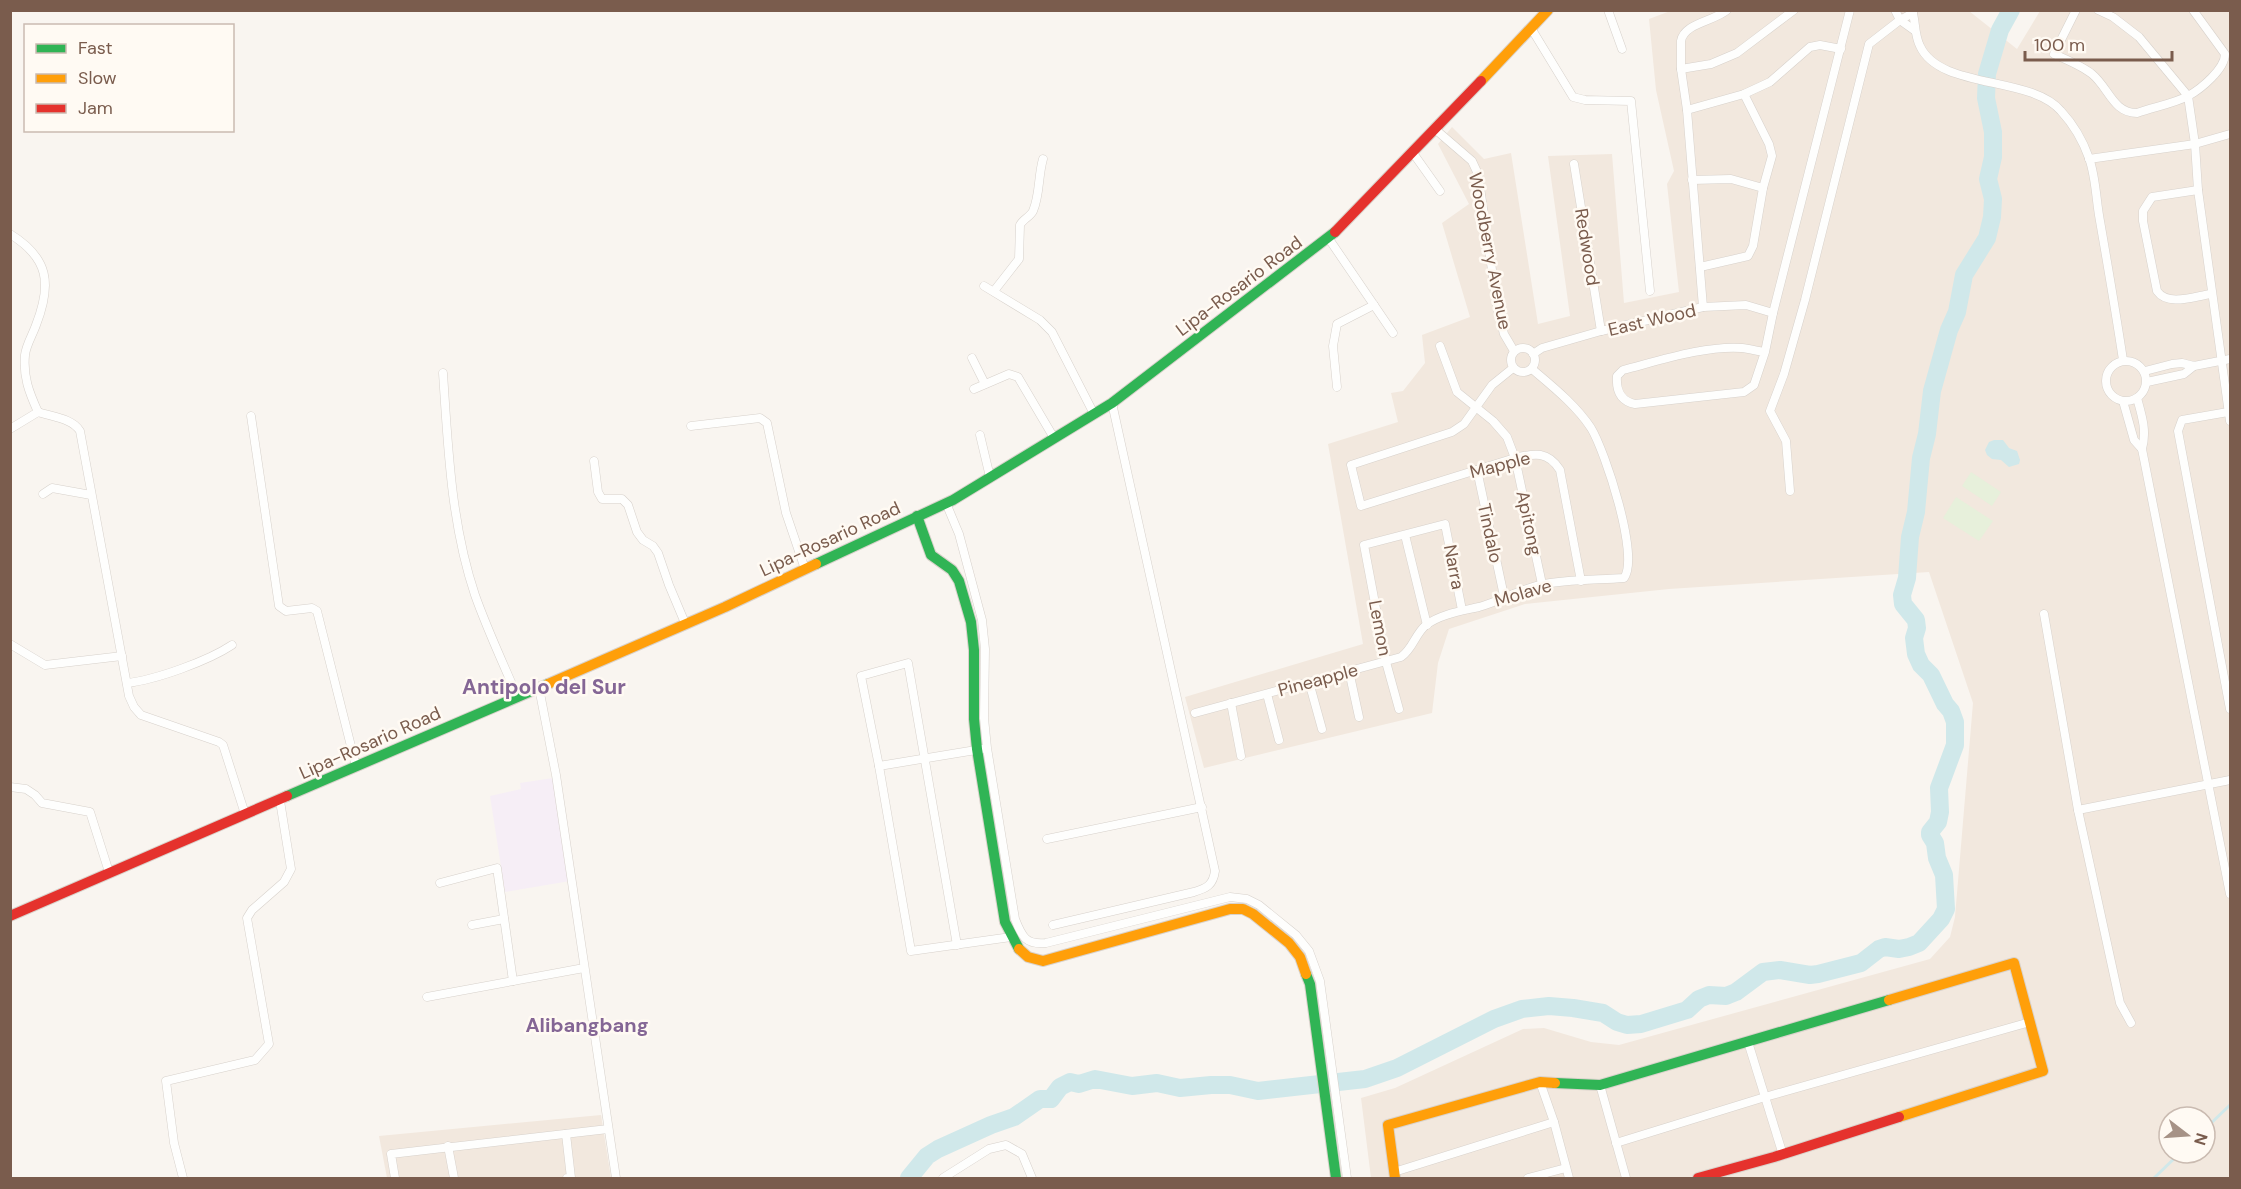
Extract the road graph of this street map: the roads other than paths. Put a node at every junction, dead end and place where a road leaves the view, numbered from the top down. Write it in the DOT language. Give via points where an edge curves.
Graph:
graph roads {
  1 [pos="1608,10"];
  2 [pos="1727,10"];
  3 [pos="1794,10"];
  4 [pos="1850,10"];
  5 [pos="1895,10"];
  6 [pos="2076,10"];
  7 [pos="2098,10"];
  8 [pos="2193,10"];
  9 [pos="1545,12"];
  10 [pos="1912,12"];
  11 [pos="1900,20"];
  12 [pos="1531,28"];
  13 [pos="1914,30"];
  14 [pos="1622,49"];
  15 [pos="1841,49"];
  16 [pos="1681,69"];
  17 [pos="1744,94"];
  18 [pos="2188,96"];
  19 [pos="1687,110"];
  20 [pos="1436,130"];
  21 [pos="2230,134"];
  22 [pos="2195,144"];
  23 [pos="1413,153"];
  24 [pos="1043,159"];
  25 [pos="2089,159"];
  26 [pos="1574,164"];
  27 [pos="1692,180"];
  28 [pos="1763,188"];
  29 [pos="2198,190"];
  30 [pos="1440,191"];
  31 [pos="10,234"];
  32 [pos="1329,239"];
  33 [pos="1700,267"];
  34 [pos="984,286"];
  35 [pos="994,291"];
  36 [pos="1650,291"];
  37 [pos="2211,294"];
  38 [pos="1374,305"];
  39 [pos="1703,308"];
  40 [pos="1773,313"];
  41 [pos="1601,331"];
  42 [pos="1393,333"];
  43 [pos="1440,346"];
  44 [pos="1514,351"];
  45 [pos="1765,352"];
  46 [pos="1533,354"];
  47 [pos="972,358"];
  48 [pos="2230,358"];
  49 [pos="2123,360"];
  50 [pos="2221,360"];
  51 [pos="2194,366"];
  52 [pos="1513,368"];
  53 [pos="1532,369"];
  54 [pos="2145,371"];
  55 [pos="443,373"];
  56 [pos="2147,382"];
  57 [pos="985,384"];
  58 [pos="1337,387"];
  59 [pos="974,389"];
  60 [pos="2137,398"];
  61 [pos="2122,401"];
  62 [pos="1112,403"];
  63 [pos="1477,407"];
  64 [pos="38,412"];
  65 [pos="1094,414"];
  66 [pos="251,416"];
  67 [pos="2230,417"];
  68 [pos="691,426"];
  69 [pos="10,429"];
  70 [pos="980,435"];
  71 [pos="1054,438"];
  72 [pos="2142,449"];
  73 [pos="1515,458"];
  74 [pos="594,461"];
  75 [pos="1477,470"];
  76 [pos="990,477"];
  77 [pos="1790,491"];
  78 [pos="43,494"];
  79 [pos="91,495"];
  80 [pos="946,503"];
  81 [pos="917,516"];
  82 [pos="1405,535"];
  83 [pos="966,563"];
  84 [pos="805,569"];
  85 [pos="952,570"];
  86 [pos="1581,581"];
  87 [pos="1542,584"];
  88 [pos="1504,596"];
  89 [pos="1462,610"];
  90 [pos="2044,614"];
  91 [pos="685,623"];
  92 [pos="1426,625"];
  93 [pos="10,644"];
  94 [pos="232,645"];
  95 [pos="122,656"];
  96 [pos="1386,662"];
  97 [pos="1349,671"];
  98 [pos="1309,682"];
  99 [pos="127,683"];
  100 [pos="539,688"];
  101 [pos="1267,694"];
  102 [pos="517,696"];
  103 [pos="1231,703"];
  104 [pos="1399,709"];
  105 [pos="2230,709"];
  106 [pos="1195,712"];
  107 [pos="1359,717"];
  108 [pos="1322,729"];
  109 [pos="1279,740"];
  110 [pos="982,749"];
  111 [pos="1241,756"];
  112 [pos="924,758"];
  113 [pos="356,766"];
  114 [pos="879,766"];
  115 [pos="2230,780"];
  116 [pos="2209,784"];
  117 [pos="10,787"];
  118 [pos="280,801"];
  119 [pos="1202,807"];
  120 [pos="2078,810"];
  121 [pos="245,813"];
  122 [pos="1047,839"];
  123 [pos="109,872"];
  124 [pos="440,883"];
  125 [pos="2230,894"];
  126 [pos="10,916"];
  127 [pos="504,919"];
  128 [pos="472,925"];
  129 [pos="1053,925"];
  130 [pos="1011,937"];
  131 [pos="957,945"];
  132 [pos="584,968"];
  133 [pos="513,981"];
  134 [pos="427,997"];
  135 [pos="2030,1022"];
  136 [pos="2132,1023"];
  137 [pos="1748,1042"];
  138 [pos="1328,1071"];
  139 [pos="1540,1082"];
  140 [pos="1600,1085"];
  141 [pos="1332,1097"];
  142 [pos="1765,1097"];
  143 [pos="1554,1122"];
  144 [pos="608,1129"];
  145 [pos="566,1134"];
  146 [pos="1616,1143"];
  147 [pos="448,1146"];
  148 [pos="1783,1155"];
  149 [pos="1566,1168"];
  150 [pos="1395,1175"];
  151 [pos="183,1179"];
  152 [pos="395,1179"];
  153 [pos="454,1179"];
  154 [pos="567,1179"];
  155 [pos="616,1179"];
  156 [pos="943,1179"];
  157 [pos="1032,1179"];
  158 [pos="1336,1179"];
  159 [pos="1347,1179"];
  160 [pos="1528,1179"];
  161 [pos="1569,1179"];
  162 [pos="1626,1179"];
  163 [pos="1698,1179"];
  1 -- 14 [label="street"];
  2 -- 16 [label="street" via="1683,33"];
  3 -- 16 [label="street" via="1737,53 1711,64"];
  4 -- 15 [label="street"];
  5 -- 11 [label="street"];
  6 -- 18 [label="street" via="2054,54 2092,74 2122,110 2137,113"];
  7 -- 18 [label="street" via="2139,37"];
  8 -- 18 [label="street" via="2225,59 2213,76"];
  9 -- 12 [label="street, Lipa-Rosario Road"];
  10 -- 11 [label="street"];
  10 -- 13 [label="street"];
  11 -- 13 [label="street"];
  11 -- 77 [label="street" via="1869,44 1802,311 1770,411 1786,441"];
  12 -- 20 [label="street, Lipa-Rosario Road"];
  12 -- 36 [label="street" via="1573,97 1631,102"];
  13 -- 25 [label="street" via="1920,48 1935,64 1953,73 2038,96 2059,108 2073,124"];
  15 -- 17 [label="street" via="1810,47 1770,82"];
  15 -- 40 [label="street"];
  16 -- 19 [label="street"];
  17 -- 19 [label="street"];
  17 -- 28 [label="street" via="1772,156"];
  18 -- 22 [label="street"];
  19 -- 27 [label="street"];
  20 -- 23 [label="street, Lipa-Rosario Road"];
  20 -- 44 [label="street, Woodberry Avenue" via="1472,161 1478,174 1498,310 1504,334"];
  21 -- 22 [label="street"];
  22 -- 25 [label="street"];
  22 -- 29 [label="street"];
  23 -- 30 [label="street"];
  23 -- 32 [label="street, Lipa-Rosario Road"];
  24 -- 35 [label="street" via="1037,200 1020,225 1019,259"];
  25 -- 49 [label="street"];
  26 -- 41 [label="street, Redwood"];
  27 -- 28 [label="street" via="1731,179"];
  27 -- 33 [label="street"];
  28 -- 33 [label="street" via="1750,253"];
  29 -- 37 [label="street"];
  29 -- 37 [label="street" via="2152,197 2143,221 2161,296 2169,300"];
  31 -- 64 [label="street" via="37,255 47,286 45,303 25,353 26,386"];
  32 -- 38 [label="street"];
  32 -- 62 [label="street, Lipa-Rosario Road"];
  33 -- 39 [label="street"];
  34 -- 35 [label="street"];
  35 -- 65 [label="street" via="1052,332"];
  37 -- 50 [label="street"];
  38 -- 42 [label="street"];
  38 -- 58 [label="street" via="1337,324 1333,346"];
  39 -- 40 [label="street, East Wood" via="1746,305"];
  39 -- 41 [label="street, East Wood"];
  40 -- 45 [label="street"];
  41 -- 46 [label="street, East Wood"];
  43 -- 63 [label="street, Apitong" via="1457,392"];
  44 -- 46 [label="street" via="1524,348"];
  44 -- 52 [label="street" via="1510,363"];
  45 -- 45 [label="street" via="1741,348 1689,353 1623,370 1617,376 1620,395 1635,404 1749,390 1757,381"];
  46 -- 53 [label="street"];
  47 -- 57 [label="street"];
  48 -- 50 [label="street"];
  49 -- 54 [label="street" via="2136,362"];
  49 -- 61 [label="street" via="2112,366 2106,383 2111,394"];
  50 -- 51 [label="street"];
  50 -- 67 [label="street"];
  51 -- 54 [label="street" via="2182,363"];
  51 -- 56 [label="street" via="2184,374"];
  52 -- 53 [label="street" via="1522,373"];
  52 -- 63 [label="street" via="1492,385"];
  53 -- 86 [label="street, Molave" via="1590,427 1605,457 1618,502 1630,557 1628,573 1624,578"];
  54 -- 56 [label="street"];
  55 -- 102 [label="street" via="458,526 475,594"];
  56 -- 60 [label="street"];
  57 -- 59 [label="street"];
  57 -- 71 [label="street" via="1009,374 1018,377"];
  60 -- 61 [label="street"];
  60 -- 72 [label="street" via="2144,427"];
  61 -- 72 [label="street" via="2134,440"];
  62 -- 65 [label="street, Lipa-Rosario Road"];
  62 -- 119 [label="street"];
  63 -- 73 [label="street, Apitong" via="1507,437"];
  63 -- 75 [label="street, Mapple" via="1452,432 1351,465 1361,506"];
  64 -- 69 [label="street"];
  64 -- 79 [label="street" via="76,425 80,431"];
  65 -- 71 [label="street, Lipa-Rosario Road"];
  66 -- 113 [label="street" via="279,606 286,611 317,611"];
  67 -- 105 [label="street" via="2182,420 2178,431"];
  68 -- 84 [label="street" via="760,418 767,423 786,513"];
  70 -- 76 [label="street"];
  71 -- 76 [label="street, Lipa-Rosario Road"];
  72 -- 116 [label="street"];
  73 -- 75 [label="street, Mapple"];
  73 -- 86 [label="street, Mapple" via="1545,455 1555,461"];
  73 -- 87 [label="street, Apitong"];
  74 -- 91 [label="street" via="598,492 602,499 622,499 628,505 637,532 658,552"];
  75 -- 88 [label="street, Tindalo"];
  76 -- 80 [label="street, Lipa-Rosario Road"];
  78 -- 79 [label="street" via="52,488"];
  79 -- 95 [label="street"];
  80 -- 81 [label="street, Lipa-Rosario Road"];
  80 -- 83 [label="street"];
  81 -- 84 [label="street, Lipa-Rosario Road"];
  81 -- 85 [label="street" via="931,555"];
  82 -- 89 [label="street, Narra" via="1445,524"];
  82 -- 92 [label="street"];
  82 -- 96 [label="street, Lemon" via="1364,545"];
  83 -- 85 [label="street"];
  83 -- 110 [label="street" via="982,620 985,649"];
  84 -- 91 [label="street, Lipa-Rosario Road"];
  85 -- 110 [label="street" via="972,622 974,719"];
  86 -- 87 [label="street, Molave"];
  87 -- 88 [label="street, Molave"];
  88 -- 89 [label="street, Molave"];
  89 -- 92 [label="street, Molave"];
  90 -- 120 [label="street"];
  91 -- 100 [label="street, Lipa-Rosario Road"];
  92 -- 96 [label="street, Pineapple" via="1410,651"];
  93 -- 95 [label="street" via="45,666"];
  94 -- 99 [label="street" via="148,680"];
  95 -- 99 [label="street"];
  96 -- 97 [label="street, Pineapple"];
  96 -- 104 [label="street, Lemon"];
  97 -- 98 [label="street, Pineapple"];
  97 -- 107 [label="street"];
  98 -- 101 [label="street, Pineapple"];
  98 -- 108 [label="street"];
  99 -- 121 [label="street" via="129,696 141,715 224,745"];
  100 -- 102 [label="street, Lipa-Rosario Road"];
  100 -- 132 [label="street"];
  101 -- 103 [label="street, Pineapple"];
  101 -- 109 [label="street"];
  102 -- 113 [label="street, Lipa-Rosario Road"];
  103 -- 106 [label="street, Pineapple"];
  103 -- 111 [label="street"];
  110 -- 112 [label="street"];
  110 -- 130 [label="street" via="1005,922"];
  110 -- 138 [label="street" via="1015,919 1022,936 1034,944 1047,943 1230,897 1247,899 1296,935 1309,951 1320,981"];
  112 -- 114 [label="street"];
  112 -- 114 [label="street" via="908,663 861,676"];
  112 -- 131 [label="street"];
  113 -- 118 [label="street, Lipa-Rosario Road"];
  114 -- 131 [label="street" via="911,951"];
  115 -- 116 [label="street"];
  116 -- 120 [label="street"];
  116 -- 125 [label="street"];
  117 -- 123 [label="street" via="26,789 42,803 90,812"];
  118 -- 121 [label="street, Lipa-Rosario Road"];
  118 -- 151 [label="street" via="291,869 284,882 247,918 269,1044 255,1060 166,1081"];
  119 -- 122 [label="street"];
  119 -- 129 [label="street" via="1215,871 1209,887"];
  120 -- 136 [label="street" via="2120,1003"];
  121 -- 123 [label="street, Lipa-Rosario Road"];
  123 -- 126 [label="street, Lipa-Rosario Road"];
  124 -- 127 [label="street" via="496,868"];
  127 -- 128 [label="street"];
  127 -- 133 [label="street"];
  130 -- 131 [label="street"];
  130 -- 138 [label="street" via="1022,954 1043,961 1230,909 1244,909 1289,942 1300,957 1310,984"];
  132 -- 133 [label="street"];
  132 -- 144 [label="street"];
  133 -- 134 [label="street"];
  135 -- 137 [label="street" via="2014,963"];
  135 -- 142 [label="street"];
  135 -- 148 [label="street" via="2043,1071"];
  137 -- 140 [label="street"];
  137 -- 142 [label="street"];
  138 -- 141 [label="street"];
  139 -- 140 [label="street"];
  139 -- 143 [label="street"];
  139 -- 150 [label="street" via="1388,1125"];
  140 -- 146 [label="street"];
  141 -- 158 [label="street"];
  141 -- 159 [label="street"];
  142 -- 146 [label="street"];
  142 -- 148 [label="street"];
  143 -- 149 [label="street"];
  143 -- 150 [label="street"];
  144 -- 145 [label="street"];
  144 -- 155 [label="street"];
  145 -- 147 [label="street"];
  145 -- 154 [label="street" via="571,1178"];
  146 -- 162 [label="street"];
  147 -- 152 [label="street" via="390,1154"];
  147 -- 153 [label="street"];
  148 -- 163 [label="street"];
  149 -- 160 [label="street"];
  149 -- 161 [label="street"];
  156 -- 157 [label="street" via="989,1149 1006,1145 1022,1154"];
}
